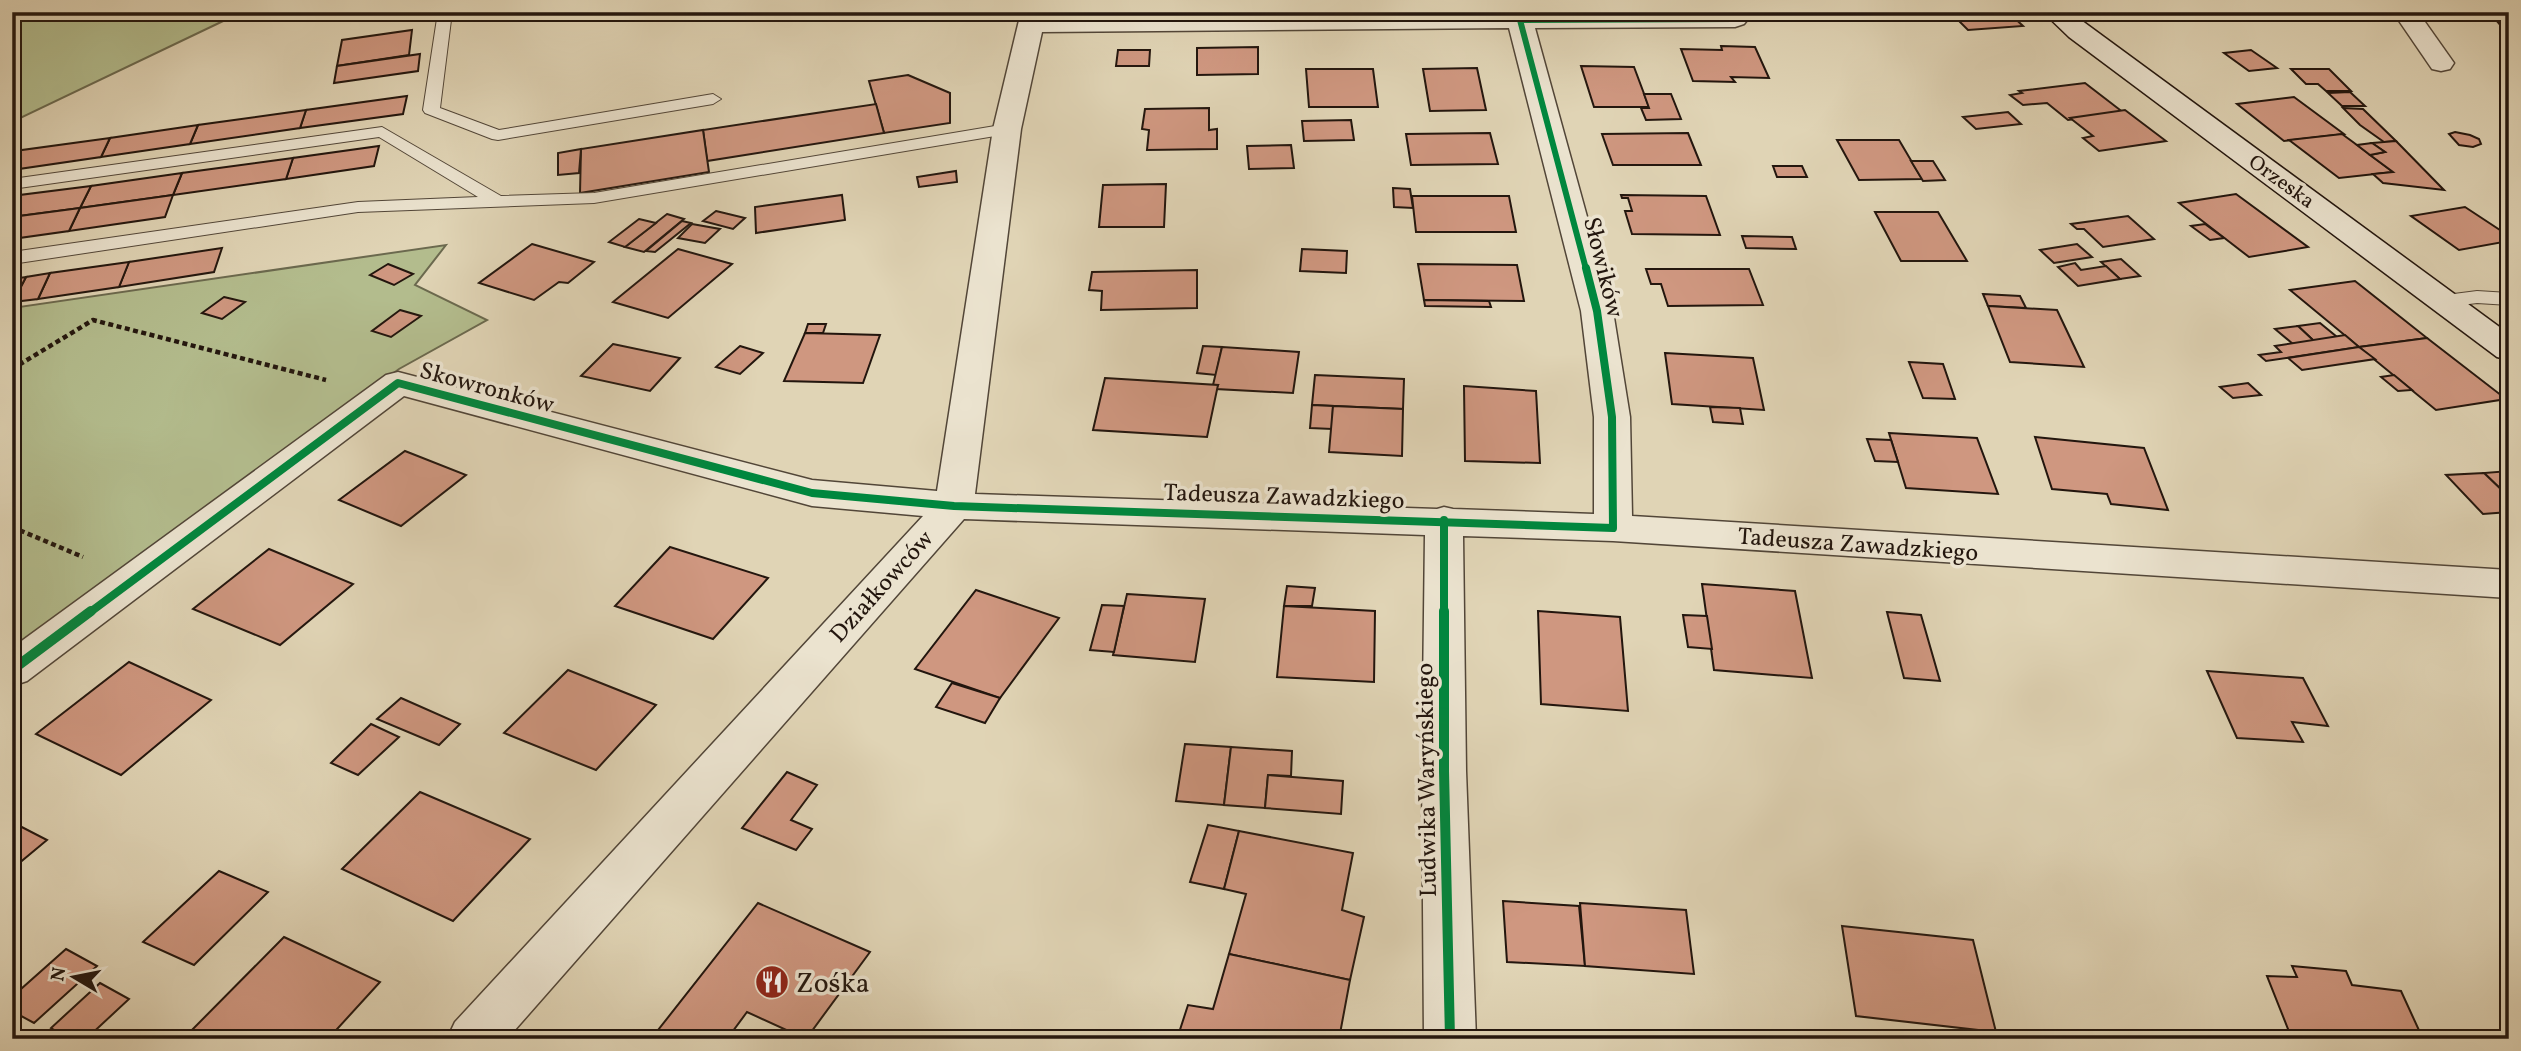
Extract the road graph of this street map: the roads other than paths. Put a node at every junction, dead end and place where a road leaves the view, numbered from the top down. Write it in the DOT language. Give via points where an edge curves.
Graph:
graph roads {
  1 [pos="445,12"];
  2 [pos="2055,12"];
  3 [pos="2405,12"];
  4 [pos="1734,16"];
  5 [pos="1033,18"];
  6 [pos="1520,20"];
  7 [pos="2441,63"];
  8 [pos="713,99"];
  9 [pos="1007,129"];
  10 [pos="12,184"];
  11 [pos="498,201"];
  12 [pos="12,258"];
  13 [pos="2509,299"];
  14 [pos="2446,301"];
  15 [pos="2509,350"];
  16 [pos="954,506"];
  17 [pos="1444,520"];
  18 [pos="1613,528"];
  19 [pos="2509,584"];
  20 [pos="12,670"];
  21 [pos="473,1039"];
  22 [pos="1450,1039"];
  1 -- 8 [label="lane" via="431,110 498,135"];
  2 -- 14 [label="street, Orzeska"];
  3 -- 7 [label="street"];
  4 -- 6 [label="street"];
  5 -- 6 [label="street"];
  5 -- 9 [label="street"];
  6 -- 18 [label="street, Słowików" via="1597,311 1612,416"];
  9 -- 11 [label="lane" via="594,198"];
  9 -- 16 [label="street"];
  10 -- 11 [label="lane" via="382,132"];
  11 -- 12 [label="lane" via="358,207"];
  13 -- 14 [label="lane"];
  14 -- 15 [label="street, Orzeska"];
  16 -- 17 [label="street, Tadeusza Zawadzkiego"];
  16 -- 20 [label="street, Skowronków" via="812,492 398,383"];
  16 -- 21 [label="street, Działkowców"];
  17 -- 18 [label="street, Tadeusza Zawadzkiego"];
  17 -- 22 [label="street, Ludwika Waryńskiego"];
  18 -- 19 [label="street, Tadeusza Zawadzkiego"];
}
